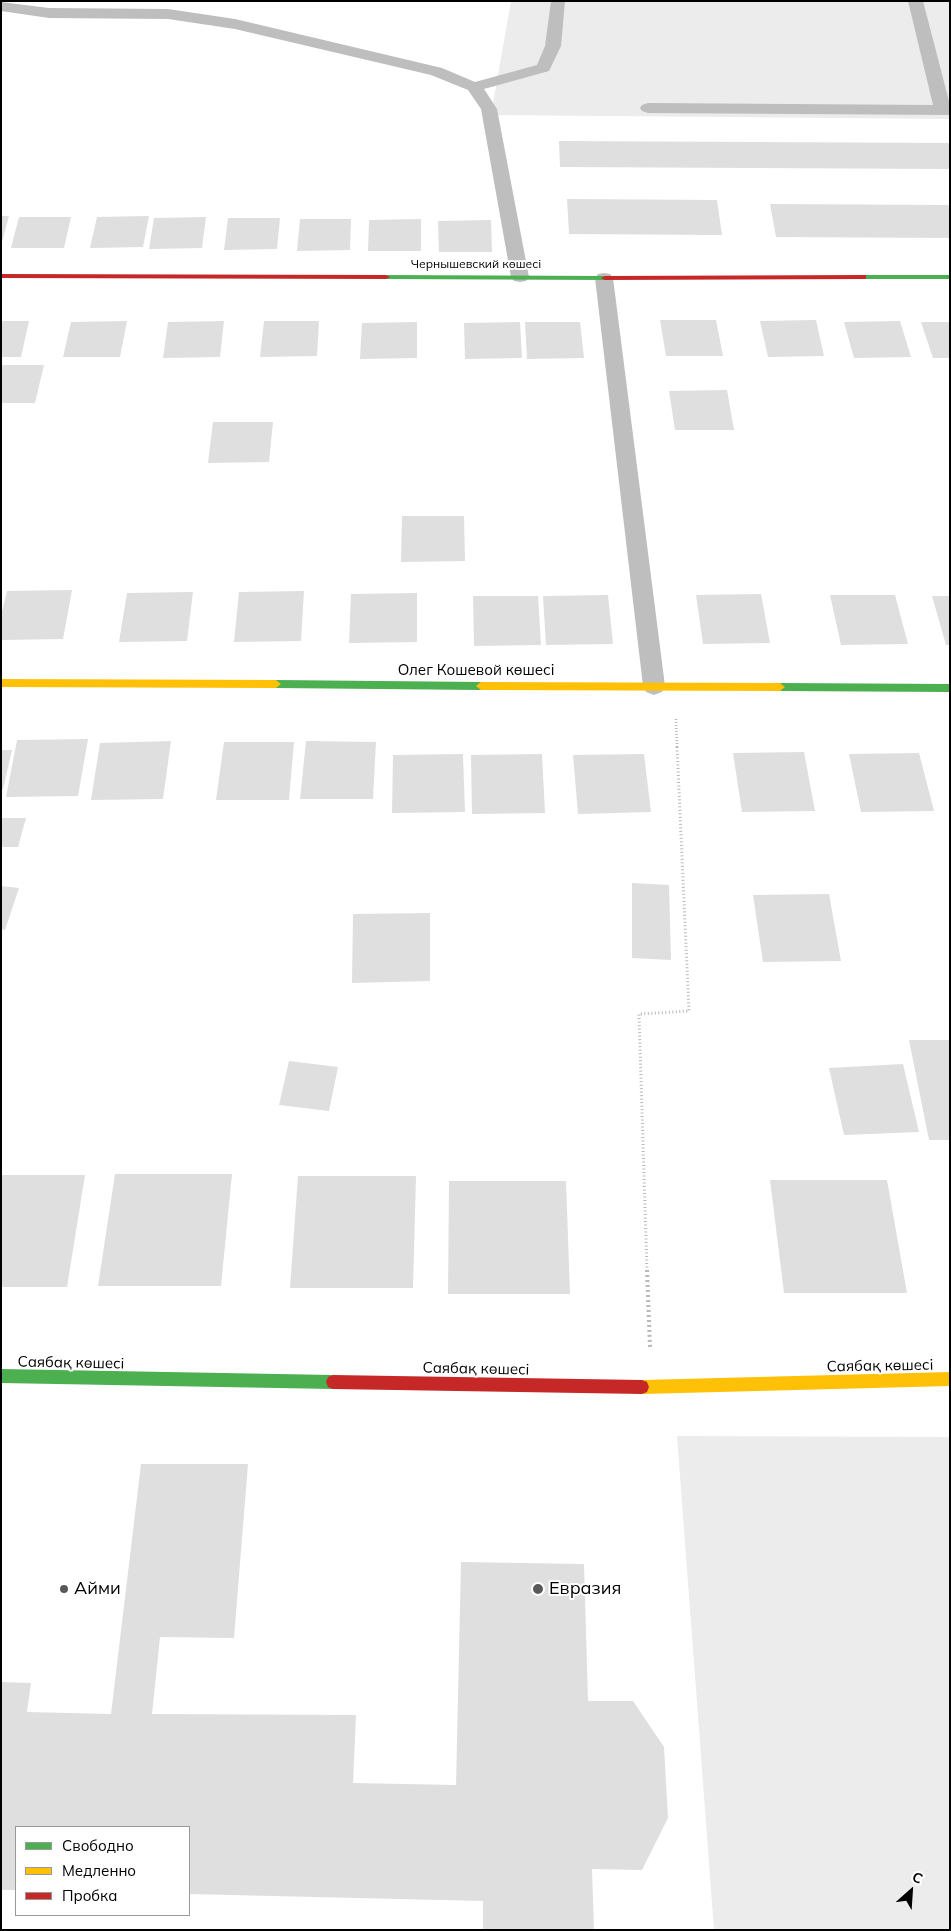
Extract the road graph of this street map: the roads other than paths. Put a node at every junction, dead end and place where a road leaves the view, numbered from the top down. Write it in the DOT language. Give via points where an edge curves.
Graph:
graph roads {
  1 [pos="558,1"];
  2 [pos="915,1"];
  3 [pos="1,6"];
  4 [pos="474,87"];
  5 [pos="648,108"];
  6 [pos="946,110"];
  7 [pos="1,276"];
  8 [pos="950,277"];
  9 [pos="520,278"];
  10 [pos="604,278"];
  11 [pos="1,683"];
  12 [pos="654,686"];
  13 [pos="950,688"];
  14 [pos="1,1376"];
  15 [pos="950,1379"];
  1 -- 4 [label="lane" via="553,46 543,68"];
  2 -- 6 [label="lane"];
  3 -- 4 [label="lane" via="48,13 168,14 235,24 436,71"];
  4 -- 9 [label="lane" via="489,109"];
  5 -- 6 [label="lane"];
  7 -- 9 [label="street, Чернышевский көшесі"];
  8 -- 10 [label="street, Чернышевский көшесі"];
  9 -- 10 [label="street, Чернышевский көшесі"];
  10 -- 12 [label="lane"];
  11 -- 12 [label="street, Олег Кошевой көшесі"];
  12 -- 13 [label="street, Олег Кошевой көшесі"];
  14 -- 15 [label="street, Саябақ көшесі" via="651,1387"];
}
